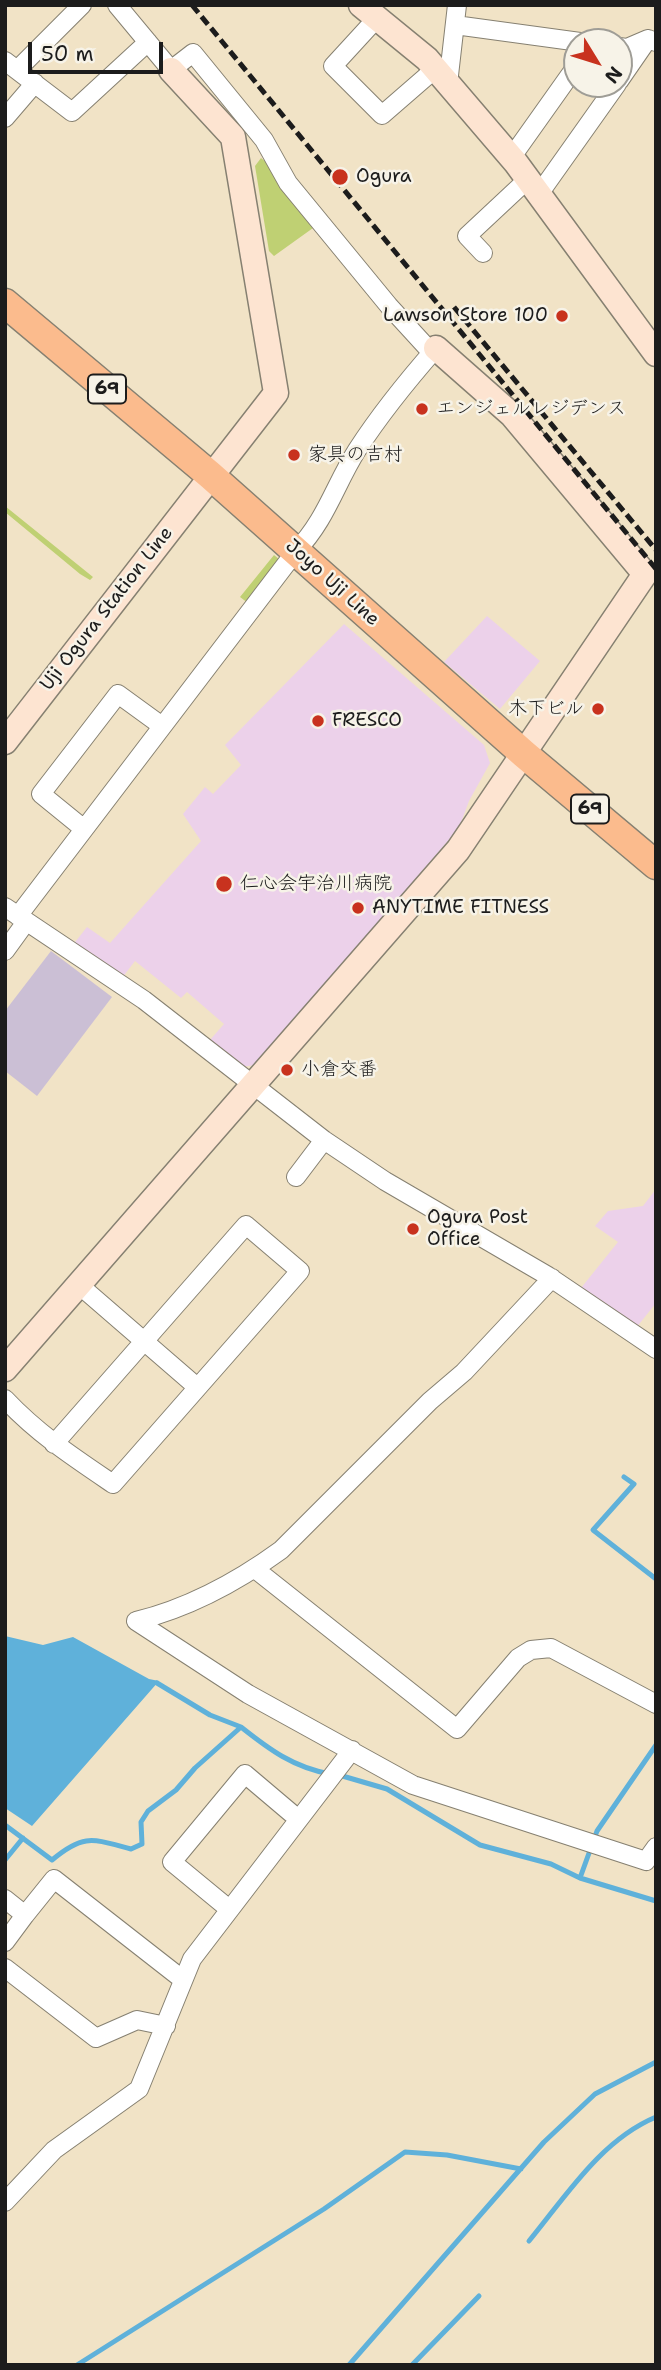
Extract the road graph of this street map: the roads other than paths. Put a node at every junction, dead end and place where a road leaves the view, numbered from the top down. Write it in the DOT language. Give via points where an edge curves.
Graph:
graph roads {
  1 [pos="82,5"];
  2 [pos="117,5"];
  3 [pos="457,5"];
  4 [pos="369,12"];
  5 [pos="455,25"];
  6 [pos="563,40"];
  7 [pos="652,40"];
  8 [pos="148,42"];
  9 [pos="633,46"];
  10 [pos="633,63"];
  11 [pos="11,65"];
  12 [pos="171,70"];
  13 [pos="442,77"];
  14 [pos="35,83"];
  15 [pos="563,85"];
  16 [pos="605,98"];
  17 [pos="5,118"];
  18 [pos="512,158"];
  19 [pos="534,187"];
  20 [pos="483,253"];
  21 [pos="5,303"];
  22 [pos="434,350"];
  23 [pos="656,354"];
  24 [pos="210,475"];
  25 [pos="296,551"];
  26 [pos="650,567"];
  27 [pos="162,726"];
  28 [pos="5,742"];
  29 [pos="524,754"];
  30 [pos="84,829"];
  31 [pos="656,865"];
  32 [pos="16,915"];
  33 [pos="5,951"];
  34 [pos="252,1086"];
  35 [pos="324,1140"];
  36 [pos="296,1177"];
  37 [pos="552,1278"];
  38 [pos="78,1284"];
  39 [pos="144,1342"];
  40 [pos="656,1349"];
  41 [pos="5,1369"];
  42 [pos="197,1387"];
  43 [pos="5,1399"];
  44 [pos="54,1444"];
  45 [pos="255,1569"];
  46 [pos="656,1704"];
  47 [pos="352,1750"];
  48 [pos="297,1818"];
  49 [pos="656,1847"];
  50 [pos="5,1899"];
  51 [pos="229,1909"];
  52 [pos="25,1915"];
  53 [pos="5,1942"];
  54 [pos="5,1968"];
  55 [pos="182,1979"];
  56 [pos="166,2026"];
  57 [pos="5,2202"];
  1 -- 11 [label="street"];
  2 -- 8 [label="street"];
  3 -- 5 [label="street"];
  4 -- 13 [label="street"];
  4 -- 13 [label="street" via="333,66 382,115"];
  5 -- 6 [label="street"];
  5 -- 13 [label="street"];
  7 -- 9 [label="street"];
  7 -- 10 [label="street"];
  8 -- 12 [label="street"];
  8 -- 14 [label="street" via="72,112"];
  11 -- 14 [label="street"];
  12 -- 22 [label="street" via="193,53 264,139 288,183 388,306"];
  12 -- 24 [label="street, Uji Ogura Station Line" via="233,137 276,393"];
  13 -- 18 [label="street"];
  14 -- 17 [label="street"];
  15 -- 18 [label="street"];
  16 -- 19 [label="street"];
  18 -- 19 [label="street"];
  19 -- 20 [label="street" via="467,236"];
  19 -- 23 [label="street"];
  21 -- 24 [label="main road, Joyo Uji Line / 69"];
  22 -- 25 [label="street" via="393,396 356,453 315,531"];
  22 -- 26 [label="street" via="512,415"];
  24 -- 25 [label="main road, Joyo Uji Line / 69"];
  24 -- 28 [label="street, Uji Ogura Station Line"];
  25 -- 27 [label="street"];
  25 -- 29 [label="main road, Joyo Uji Line / 69"];
  26 -- 29 [label="street"];
  27 -- 30 [label="street"];
  27 -- 30 [label="street" via="118,694 48,784 41,794"];
  29 -- 31 [label="main road, Joyo Uji Line / 69"];
  29 -- 34 [label="street" via="458,850"];
  30 -- 32 [label="street"];
  32 -- 33 [label="street"];
  32 -- 34 [label="street" via="144,1000"];
  34 -- 35 [label="street"];
  34 -- 38 [label="street"];
  35 -- 36 [label="street"];
  35 -- 37 [label="street"];
  37 -- 40 [label="street"];
  37 -- 45 [label="street" via="316,1517"];
  38 -- 39 [label="street"];
  38 -- 41 [label="street"];
  39 -- 42 [label="street"];
  39 -- 42 [label="street" via="246,1225 300,1271"];
  39 -- 44 [label="street"];
  42 -- 44 [label="street" via="113,1484"];
  43 -- 44 [label="street"];
  45 -- 46 [label="street" via="457,1729 518,1658 531,1650 551,1648"];
  45 -- 47 [label="street" via="194,1602 136,1621 248,1694"];
  47 -- 48 [label="street"];
  47 -- 49 [label="street" via="413,1785 646,1861"];
  48 -- 51 [label="street"];
  48 -- 51 [label="street" via="245,1774 172,1862"];
  50 -- 52 [label="street"];
  51 -- 55 [label="street"];
  52 -- 53 [label="street"];
  52 -- 55 [label="street" via="54,1879"];
  54 -- 56 [label="street" via="96,2039 137,2020"];
  55 -- 56 [label="street"];
  56 -- 57 [label="street" via="139,2089 54,2150"];
}
